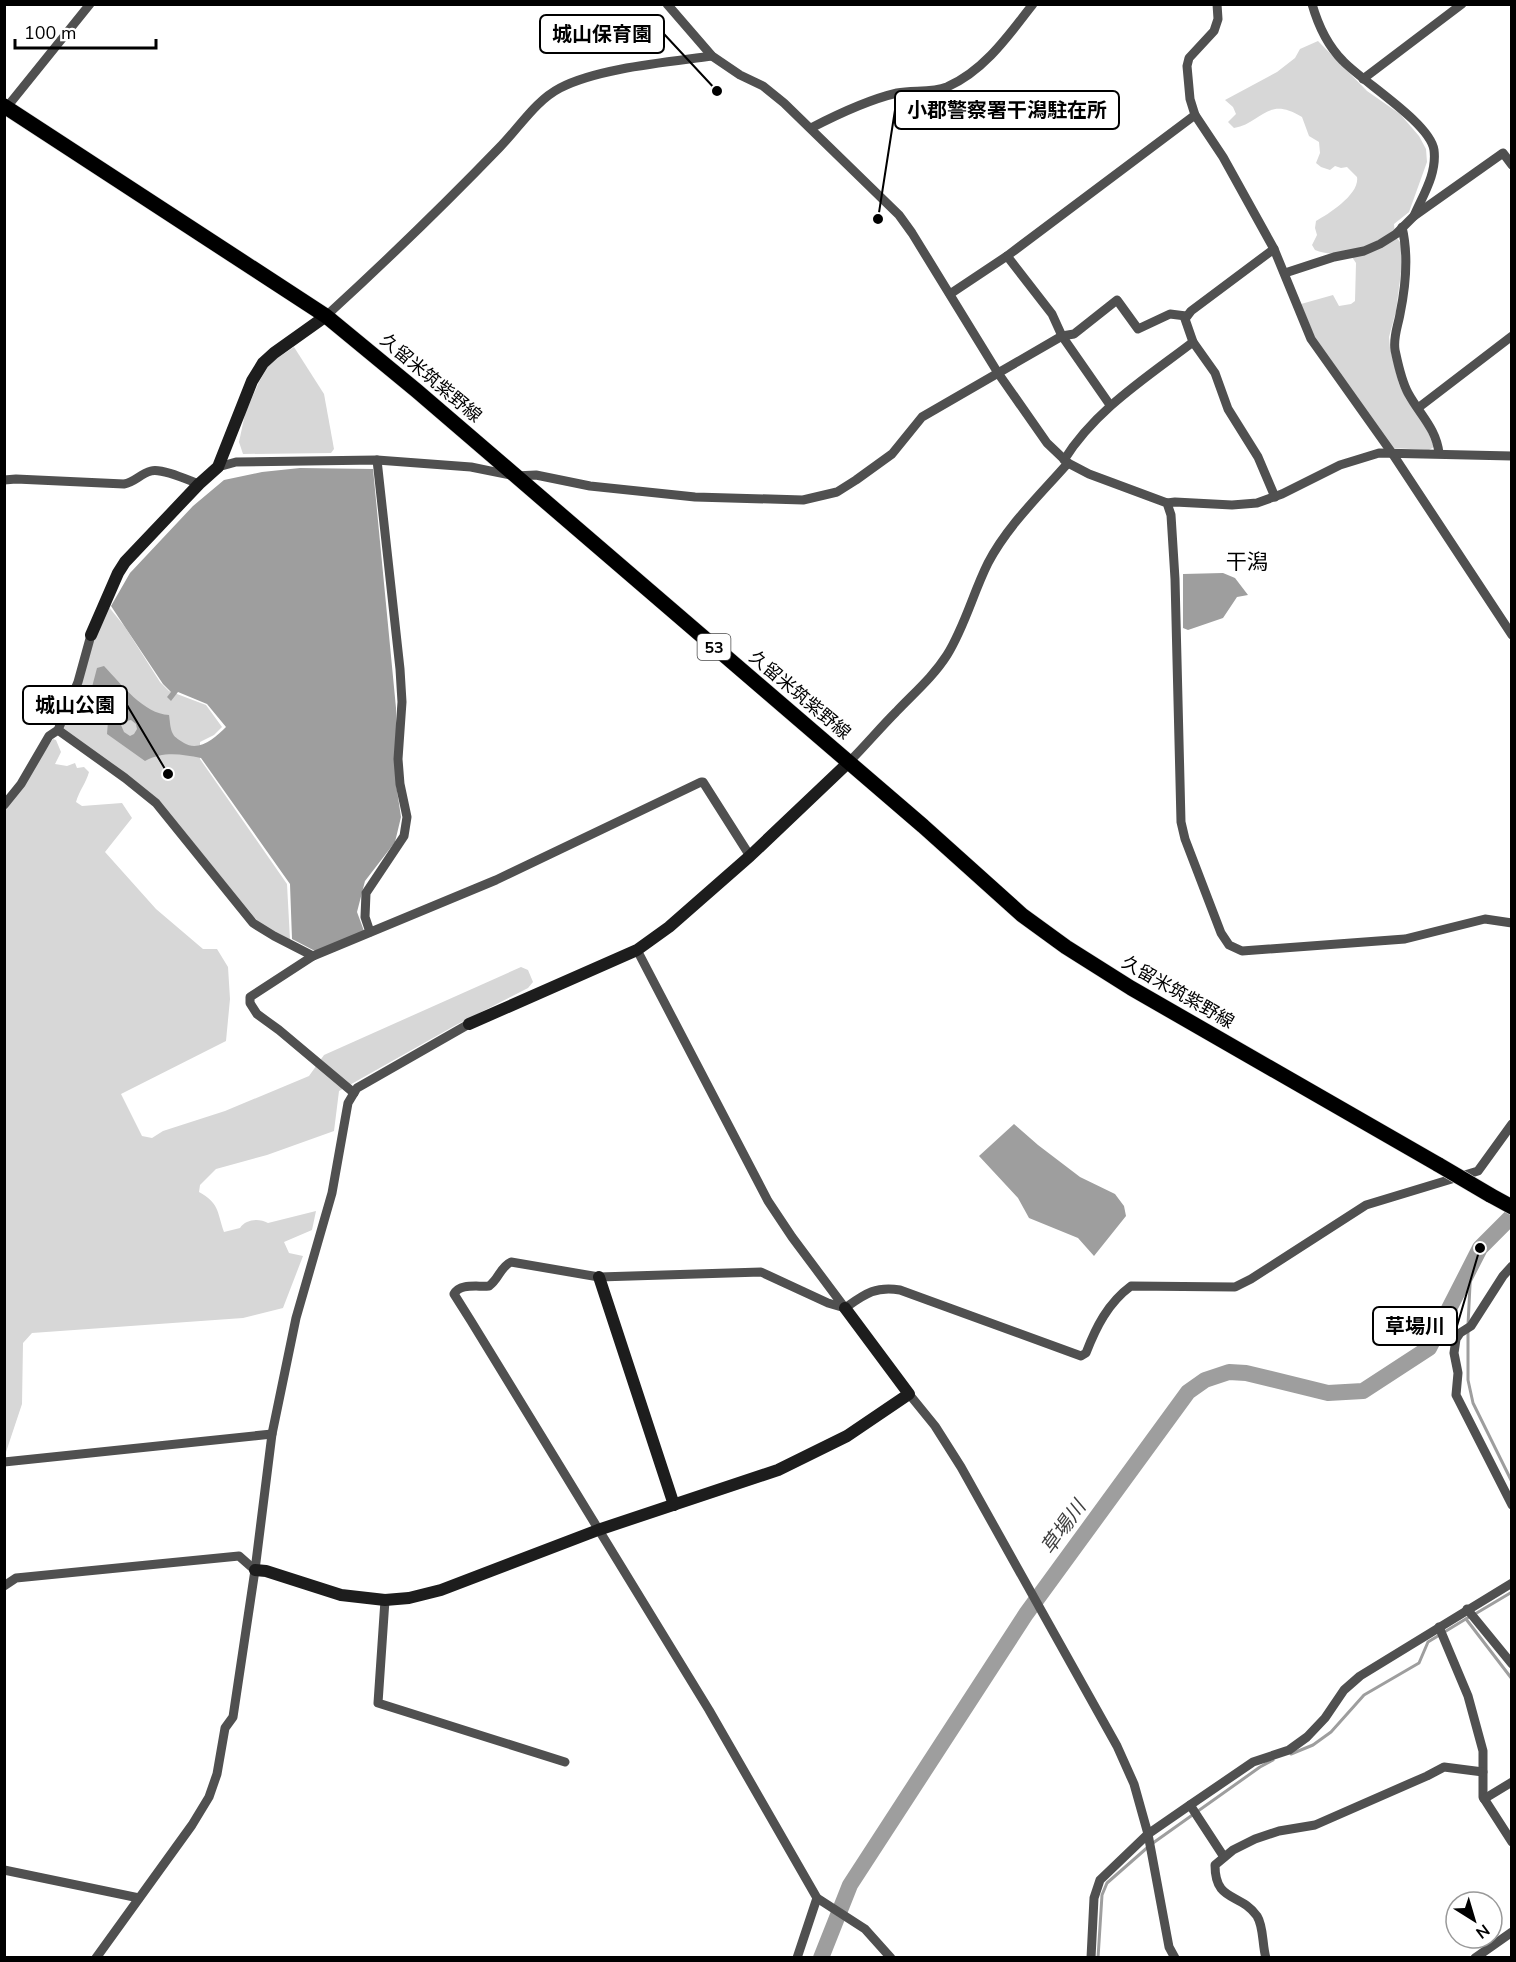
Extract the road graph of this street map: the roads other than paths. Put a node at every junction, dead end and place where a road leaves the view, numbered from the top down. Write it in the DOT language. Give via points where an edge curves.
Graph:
graph roads {
  1 [pos="90,4"];
  2 [pos="667,4"];
  3 [pos="1033,4"];
  4 [pos="1217,4"];
  5 [pos="1312,4"];
  6 [pos="1462,4"];
  7 [pos="712,56"];
  8 [pos="1363,79"];
  9 [pos="6,106"];
  10 [pos="1196,115"];
  11 [pos="811,128"];
  12 [pos="1512,165"];
  13 [pos="1414,216"];
  14 [pos="1402,227"];
  15 [pos="1274,249"];
  16 [pos="1007,256"];
  17 [pos="1285,273"];
  18 [pos="950,294"];
  19 [pos="326,316"];
  20 [pos="1186,316"];
  21 [pos="1062,336"];
  22 [pos="1512,336"];
  23 [pos="1193,342"];
  24 [pos="998,373"];
  25 [pos="1110,405"];
  26 [pos="1418,408"];
  27 [pos="1392,453"];
  28 [pos="1439,453"];
  29 [pos="1512,456"];
  30 [pos="377,460"];
  31 [pos="1066,462"];
  32 [pos="218,467"];
  33 [pos="515,476"];
  34 [pos="4,480"];
  35 [pos="199,484"];
  36 [pos="1275,497"];
  37 [pos="1167,503"];
  38 [pos="91,635"];
  39 [pos="1512,635"];
  40 [pos="58,730"];
  41 [pos="849,762"];
  42 [pos="4,805"];
  43 [pos="750,856"];
  44 [pos="1512,922"];
  45 [pos="370,932"];
  46 [pos="637,950"];
  47 [pos="313,956"];
  48 [pos="469,1024"];
  49 [pos="354,1093"];
  50 [pos="1512,1124"];
  51 [pos="1500,1200"];
  52 [pos="1512,1266"];
  53 [pos="599,1277"];
  54 [pos="844,1308"];
  55 [pos="909,1394"];
  56 [pos="272,1434"];
  57 [pos="4,1462"];
  58 [pos="674,1505"];
  59 [pos="1512,1505"];
  60 [pos="598,1530"];
  61 [pos="255,1570"];
  62 [pos="1512,1582"];
  63 [pos="4,1586"];
  64 [pos="385,1600"];
  65 [pos="1467,1609"];
  66 [pos="1439,1627"];
  67 [pos="1512,1664"];
  68 [pos="565,1762"];
  69 [pos="1483,1772"];
  70 [pos="1512,1782"];
  71 [pos="1484,1799"];
  72 [pos="1190,1805"];
  73 [pos="1148,1834"];
  74 [pos="1512,1842"];
  75 [pos="1224,1857"];
  76 [pos="4,1870"];
  77 [pos="139,1898"];
  78 [pos="817,1898"];
  79 [pos="1512,1932"];
  80 [pos="96,1958"];
  81 [pos="797,1958"];
  82 [pos="891,1958"];
  83 [pos="1091,1958"];
  84 [pos="1175,1958"];
  85 [pos="1266,1958"];
  86 [pos="1475,1958"];
  1 -- 9 [label="street"];
  2 -- 7 [label="street"];
  3 -- 11 [label="street" via="993,54 959,81 944,88 897,93 874,100"];
  4 -- 10 [label="street" via="1214,31 1189,58 1187,66 1190,99"];
  5 -- 8 [label="street" via="1326,38 1340,58"];
  6 -- 8 [label="street"];
  7 -- 11 [label="street" via="763,86"];
  7 -- 19 [label="street" via="604,74 560,88 539,104 500,148"];
  8 -- 13 [label="street" via="1387,96 1431,141 1434,156 1429,187"];
  9 -- 19 [label="main road, 久留米筑紫野線 / 53"];
  10 -- 15 [label="street"];
  10 -- 16 [label="street"];
  11 -- 18 [label="street" via="898,214"];
  12 -- 13 [label="street" via="1503,153"];
  13 -- 14 [label="street"];
  14 -- 17 [label="street" via="1364,251"];
  14 -- 26 [label="street" via="1407,266 1394,337 1403,383"];
  15 -- 17 [label="street"];
  15 -- 20 [label="street"];
  16 -- 18 [label="street"];
  16 -- 21 [label="street" via="1052,314"];
  17 -- 27 [label="street" via="1311,339"];
  18 -- 24 [label="street"];
  19 -- 32 [label="street" via="274,353 256,372"];
  19 -- 33 [label="main road, 久留米筑紫野線 / 53"];
  20 -- 21 [label="street" via="1170,314 1138,328 1117,300 1074,334"];
  20 -- 23 [label="street"];
  21 -- 24 [label="street"];
  21 -- 25 [label="street"];
  22 -- 26 [label="street"];
  23 -- 25 [label="street"];
  23 -- 36 [label="street" via="1215,373 1228,409 1258,458"];
  24 -- 31 [label="street" via="1047,443"];
  24 -- 33 [label="street" via="922,417 892,454 837,492 822,497 695,497"];
  25 -- 31 [label="street" via="1076,440"];
  26 -- 28 [label="street" via="1435,433"];
  27 -- 28 [label="street"];
  27 -- 36 [label="street" via="1340,465"];
  27 -- 39 [label="street"];
  28 -- 29 [label="street"];
  30 -- 32 [label="street" via="236,462"];
  30 -- 33 [label="street" via="471,466"];
  30 -- 45 [label="street" via="400,669 398,759 407,817 404,836 366,893 365,917"];
  31 -- 37 [label="street"];
  31 -- 41 [label="street" via="1015,523 988,563 956,639 940,665"];
  32 -- 35 [label="street"];
  33 -- 41 [label="main road, 久留米筑紫野線 / 53"];
  34 -- 35 [label="street" via="124,484 133,483 151,471 160,471"];
  35 -- 38 [label="street" via="125,562"];
  36 -- 37 [label="street" via="1240,504"];
  37 -- 44 [label="street" via="1175,579 1181,822 1221,933 1229,945 1242,951 1370,943 1405,939 1485,919"];
  38 -- 40 [label="street" via="78,682"];
  40 -- 42 [label="street" via="49,736"];
  40 -- 47 [label="street" via="156,804 253,923"];
  41 -- 43 [label="street"];
  41 -- 51 [label="main road, 久留米筑紫野線 / 53, bridge" via="1022,915 1066,947"];
  43 -- 45 [label="street" via="700,782 496,880"];
  43 -- 46 [label="street" via="689,912"];
  45 -- 47 [label="street"];
  46 -- 48 [label="street"];
  46 -- 54 [label="street" via="768,1201"];
  47 -- 49 [label="street" via="250,997 250,1003 256,1014"];
  48 -- 49 [label="street"];
  49 -- 56 [label="street" via="348,1103 332,1193 296,1318"];
  50 -- 54 [label="street" via="1478,1171 1365,1205 1235,1287 1131,1286 1097,1324 1086,1353 1080,1356 900,1290 884,1287 871,1291"];
  52 -- 59 [label="street" via="1471,1326 1460,1333 1454,1353 1458,1373 1456,1395"];
  53 -- 54 [label="street" via="761,1272"];
  53 -- 58 [label="street"];
  53 -- 60 [label="street" via="511,1262 489,1286 460,1287 454,1294"];
  54 -- 55 [label="street"];
  55 -- 58 [label="street" via="847,1436 778,1470"];
  55 -- 73 [label="street" via="956,1459 1117,1746 1134,1784"];
  56 -- 57 [label="street"];
  56 -- 61 [label="street"];
  58 -- 60 [label="street"];
  60 -- 64 [label="street" via="441,1590"];
  60 -- 78 [label="street" via="709,1710"];
  61 -- 63 [label="street" via="240,1556 16,1578"];
  61 -- 64 [label="street" via="341,1595"];
  61 -- 77 [label="street" via="233,1717 225,1728 209,1797"];
  62 -- 65 [label="street"];
  64 -- 68 [label="street" via="378,1703"];
  65 -- 66 [label="street"];
  65 -- 67 [label="street"];
  66 -- 69 [label="street" via="1468,1696 1483,1751"];
  66 -- 72 [label="street" via="1360,1676 1307,1737 1289,1750 1253,1762"];
  69 -- 71 [label="street"];
  69 -- 75 [label="street" via="1444,1767 1315,1825 1255,1839"];
  70 -- 71 [label="street"];
  71 -- 74 [label="street"];
  72 -- 73 [label="street"];
  72 -- 75 [label="street"];
  73 -- 83 [label="street" via="1100,1880 1094,1898"];
  73 -- 84 [label="street" via="1169,1947"];
  75 -- 85 [label="street" via="1215,1865 1219,1885 1227,1896 1250,1907 1259,1919"];
  76 -- 77 [label="street"];
  77 -- 80 [label="street"];
  78 -- 81 [label="street"];
  78 -- 82 [label="street" via="865,1929"];
  79 -- 86 [label="street"];
}
